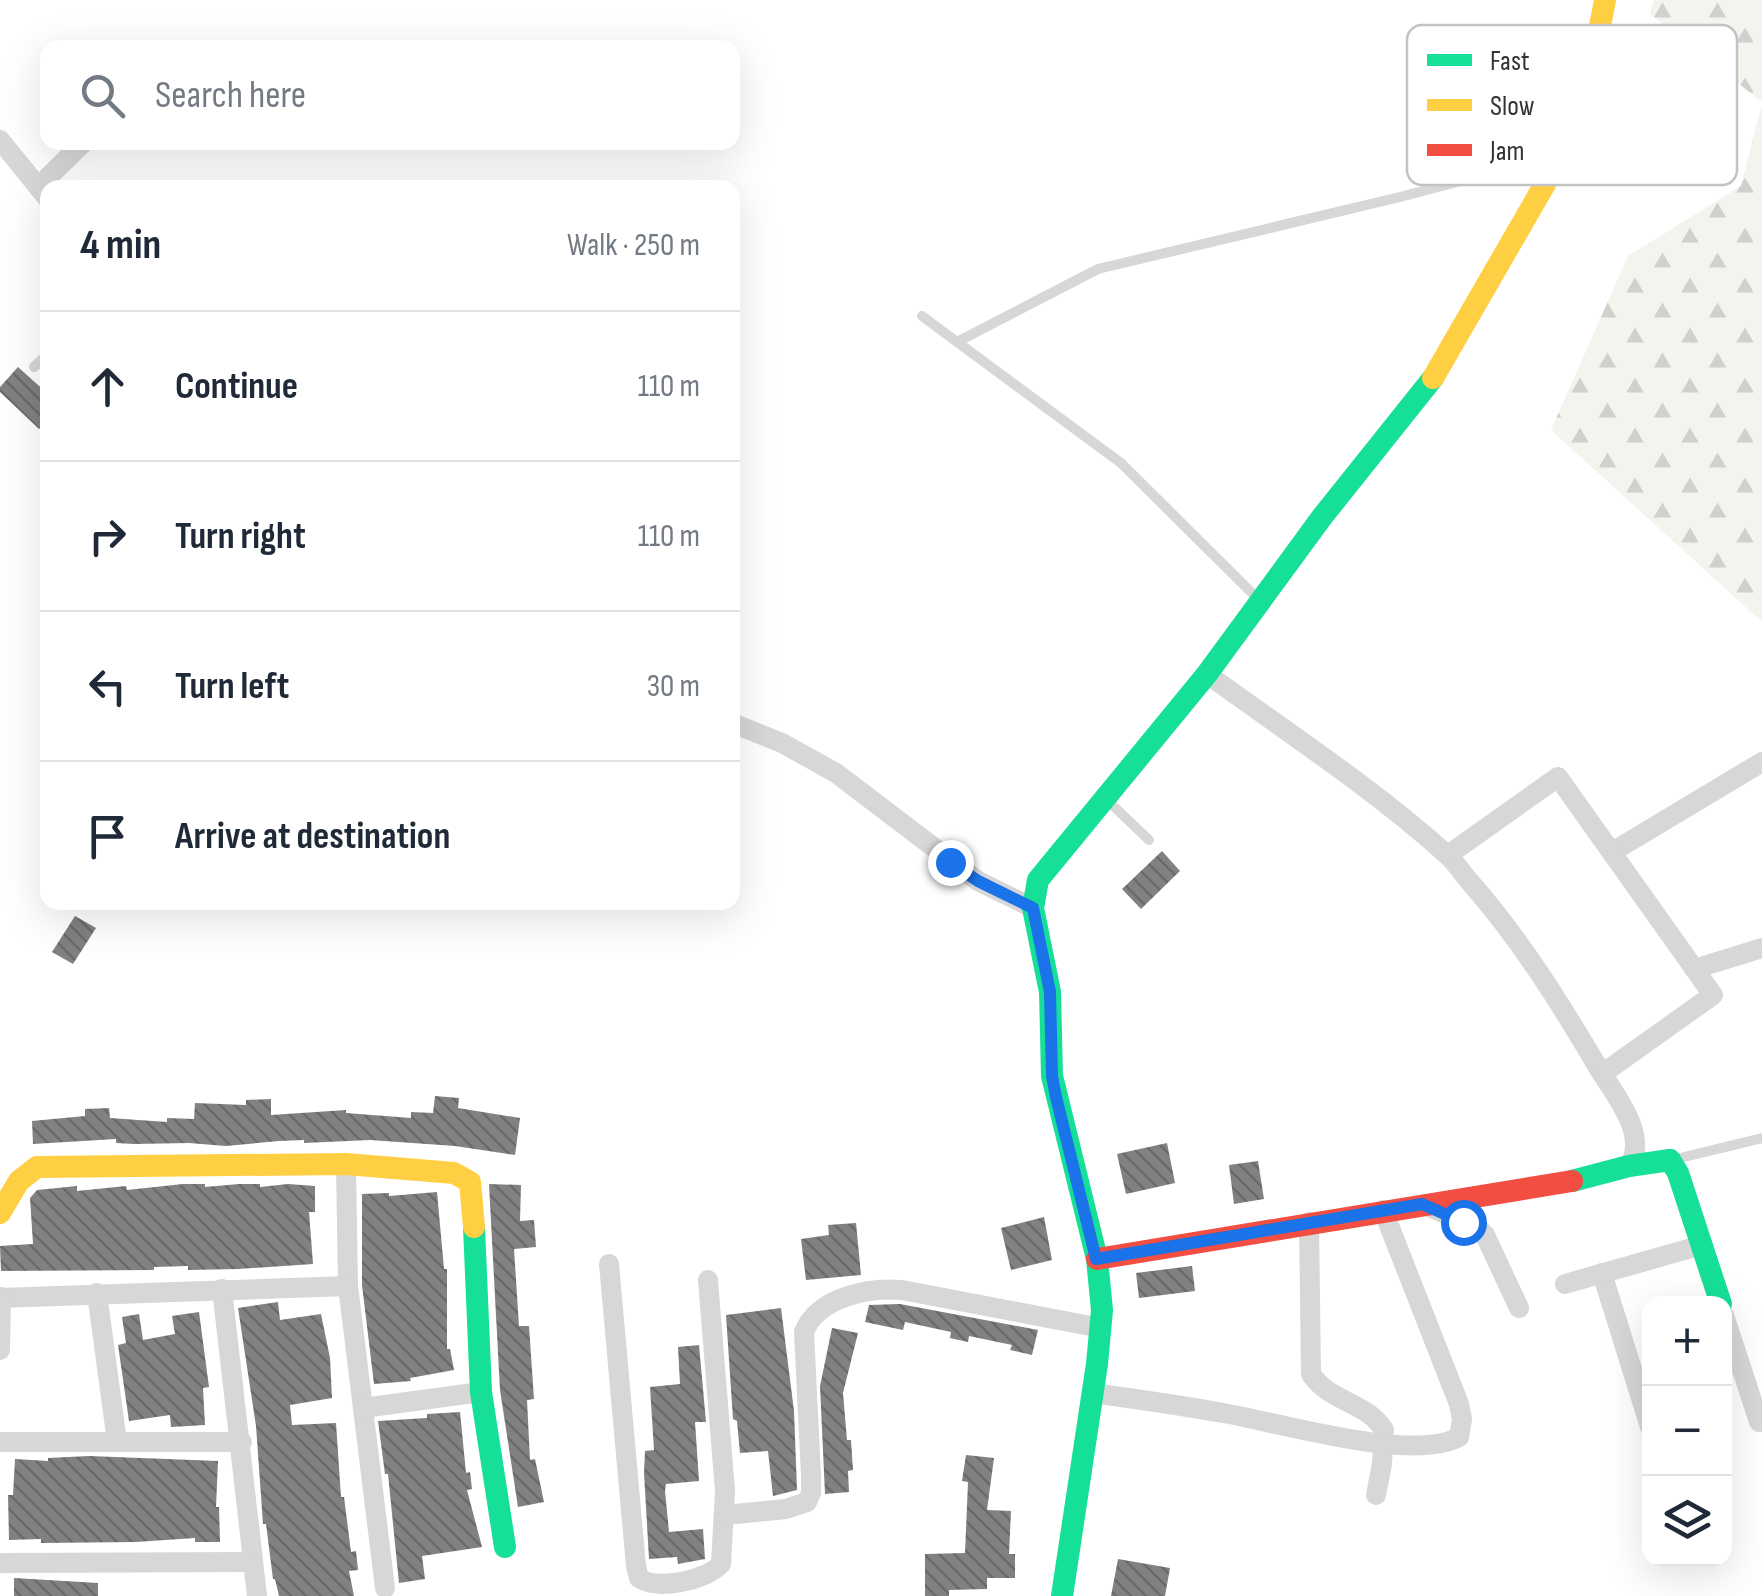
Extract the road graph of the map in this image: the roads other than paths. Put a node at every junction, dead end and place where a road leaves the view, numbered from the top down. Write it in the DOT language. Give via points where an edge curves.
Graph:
graph roads {
  1 [pos="1605,0"];
  2 [pos="1600,25"];
  3 [pos="0,140"];
  4 [pos="78,150"];
  5 [pos="53,180"];
  6 [pos="1444,185"];
  7 [pos="1543,185"];
  8 [pos="40,189"];
  9 [pos="922,316"];
  10 [pos="957,342"];
  11 [pos="40,362"];
  12 [pos="34,368"];
  13 [pos="1260,601"];
  14 [pos="1207,674"];
  15 [pos="740,726"];
  16 [pos="1762,762"];
  17 [pos="1106,800"];
  18 [pos="1150,840"];
  19 [pos="1612,852"];
  20 [pos="1448,855"];
  21 [pos="1033,908"];
  22 [pos="1762,948"];
  23 [pos="1694,969"];
  24 [pos="1602,1074"];
  25 [pos="1762,1138"];
  26 [pos="1670,1160"];
  27 [pos="346,1164"];
  28 [pos="1629,1166"];
  29 [pos="1422,1204"];
  30 [pos="1383,1210"];
  31 [pos="0,1213"];
  32 [pos="1309,1222"];
  33 [pos="1702,1245"];
  34 [pos="1096,1259"];
  35 [pos="609,1264"];
  36 [pos="1602,1274"];
  37 [pos="708,1280"];
  38 [pos="1565,1284"];
  39 [pos="348,1286"];
  40 [pos="222,1289"];
  41 [pos="97,1293"];
  42 [pos="1718,1296"];
  43 [pos="0,1298"];
  44 [pos="1519,1308"];
  45 [pos="1101,1328"];
  46 [pos="1732,1338"];
  47 [pos="0,1350"];
  48 [pos="481,1392"];
  49 [pos="1092,1393"];
  50 [pos="1642,1401"];
  51 [pos="363,1408"];
  52 [pos="1760,1422"];
  53 [pos="0,1442"];
  54 [pos="117,1442"];
  55 [pos="242,1442"];
  56 [pos="1385,1442"];
  57 [pos="1376,1495"];
  58 [pos="725,1514"];
  59 [pos="504,1546"];
  60 [pos="252,1562"];
  61 [pos="0,1564"];
  62 [pos="385,1588"];
  63 [pos="257,1596"];
  64 [pos="1062,1596"];
  1 -- 2 [label="street"];
  3 -- 8 [label="street"];
  4 -- 5 [label="street"];
  6 -- 10 [label="lane" via="1098,269"];
  7 -- 13 [label="street" via="1442,367"];
  9 -- 10 [label="lane"];
  10 -- 13 [label="lane" via="1120,463"];
  11 -- 12 [label="lane"];
  13 -- 14 [label="street"];
  14 -- 17 [label="street"];
  14 -- 20 [label="street"];
  15 -- 21 [label="street" via="836,773 950,862"];
  16 -- 19 [label="street"];
  17 -- 18 [label="lane"];
  17 -- 21 [label="street" via="1038,880"];
  19 -- 20 [label="street" via="1558,778"];
  19 -- 23 [label="street"];
  20 -- 24 [label="street" via="1507,923"];
  21 -- 34 [label="street" via="1050,992 1054,1086"];
  22 -- 23 [label="street"];
  23 -- 24 [label="street" via="1712,996"];
  24 -- 28 [label="street" via="1632,1126"];
  25 -- 26 [label="lane"];
  26 -- 28 [label="street"];
  26 -- 33 [label="street"];
  27 -- 31 [label="street" via="36,1167 12,1188"];
  27 -- 39 [label="street"];
  27 -- 48 [label="street" via="454,1173 470,1182"];
  28 -- 29 [label="street" via="1565,1183"];
  29 -- 30 [label="street"];
  29 -- 44 [label="street" via="1485,1235"];
  30 -- 32 [label="street"];
  30 -- 56 [label="street" via="1462,1419 1459,1437 1451,1441"];
  32 -- 34 [label="street"];
  32 -- 56 [label="street" via="1311,1374 1328,1393 1377,1419"];
  33 -- 36 [label="street"];
  33 -- 42 [label="street"];
  34 -- 45 [label="street"];
  35 -- 58 [label="street" via="640,1578 662,1584 714,1571"];
  36 -- 38 [label="street"];
  36 -- 50 [label="street"];
  37 -- 58 [label="street"];
  39 -- 40 [label="street"];
  39 -- 51 [label="street"];
  40 -- 41 [label="street"];
  40 -- 55 [label="street"];
  41 -- 43 [label="street"];
  41 -- 54 [label="street"];
  43 -- 47 [label="street"];
  45 -- 49 [label="street"];
  45 -- 58 [label="street" via="885,1288 824,1306 804,1332 811,1493 786,1509"];
  46 -- 52 [label="street"];
  48 -- 51 [label="street"];
  48 -- 59 [label="street"];
  49 -- 56 [label="street"];
  49 -- 64 [label="street"];
  51 -- 62 [label="street"];
  53 -- 54 [label="street"];
  54 -- 55 [label="street"];
  55 -- 60 [label="street"];
  56 -- 57 [label="street"];
  60 -- 61 [label="street"];
  60 -- 63 [label="street"];
}
